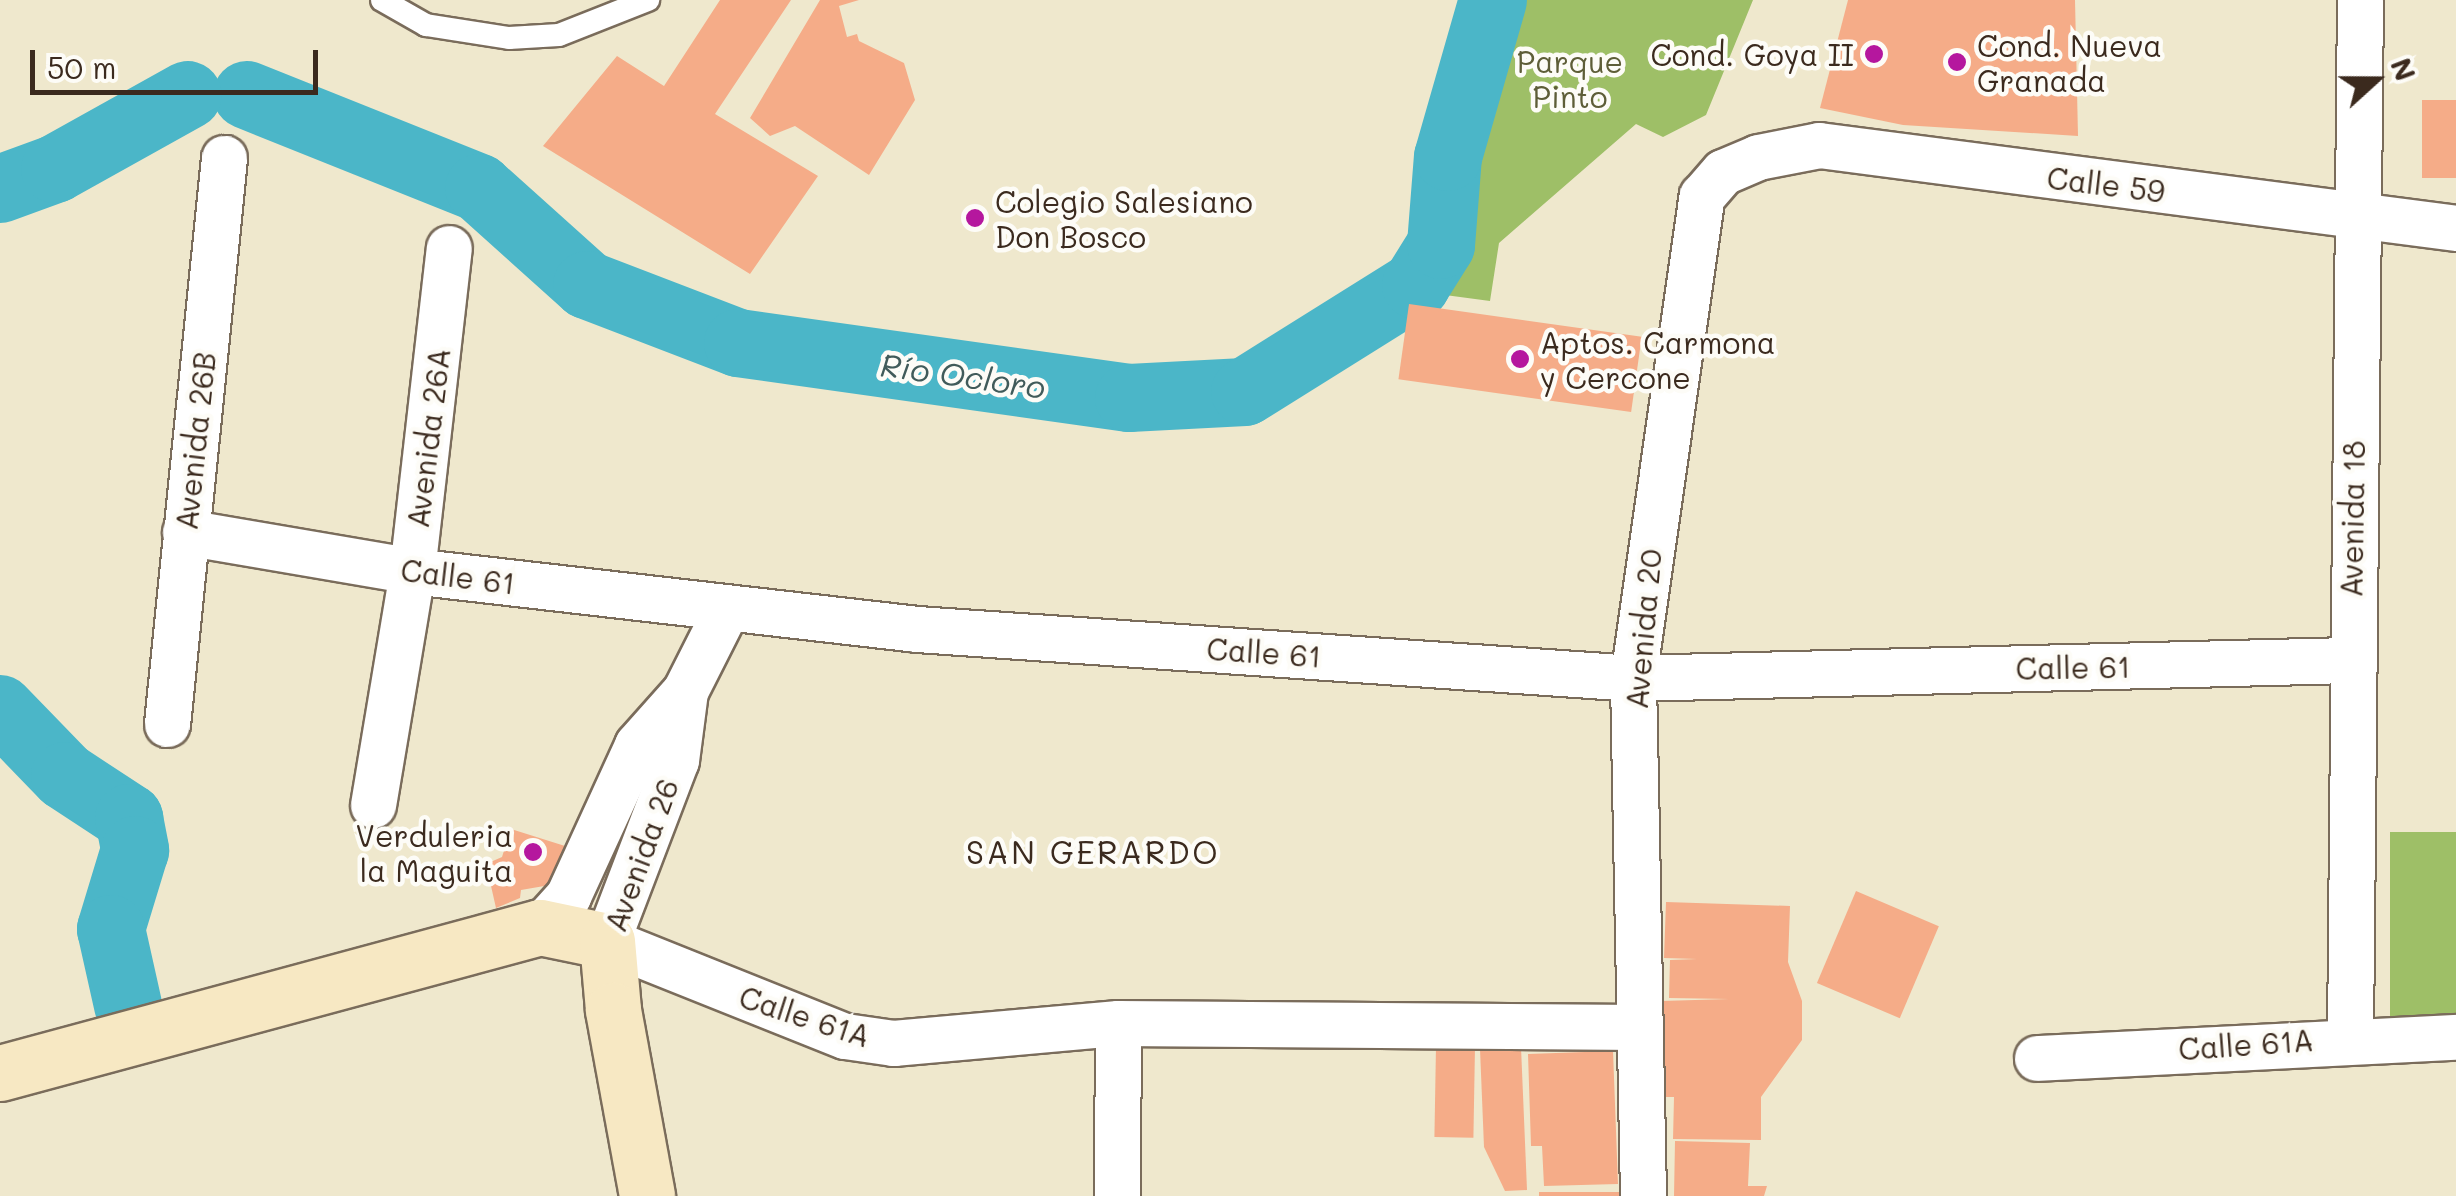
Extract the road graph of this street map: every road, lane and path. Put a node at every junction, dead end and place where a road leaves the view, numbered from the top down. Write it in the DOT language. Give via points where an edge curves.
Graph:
graph roads {
  1 [pos="382,0"];
  2 [pos="648,0"];
  3 [pos="2360,0"];
  4 [pos="1758,157"];
  5 [pos="224,158"];
  6 [pos="2358,215"];
  7 [pos="2456,228"];
  8 [pos="449,248"];
  9 [pos="185,532"];
  10 [pos="412,571"];
  11 [pos="727,608"];
  12 [pos="2350,660"];
  13 [pos="1633,678"];
  14 [pos="685,691"];
  15 [pos="167,724"];
  16 [pos="374,805"];
  17 [pos="540,927"];
  18 [pos="607,941"];
  19 [pos="1118,1023"];
  20 [pos="1640,1027"];
  21 [pos="2350,1037"];
  22 [pos="2456,1037"];
  23 [pos="2036,1058"];
  24 [pos="0,1073"];
  25 [pos="647,1196"];
  26 [pos="1117,1196"];
  27 [pos="1643,1196"];
  1 -- 2 [label="lane" via="426,25 508,38 559,35"];
  3 -- 6 [label="street, Avenida 18"];
  4 -- 6 [label="street, Calle 59" via="1820,144"];
  4 -- 13 [label="street, Avenida 20" via="1724,172 1702,196"];
  5 -- 9 [label="street, Avenida 26B"];
  6 -- 7 [label="street, Calle 59"];
  6 -- 12 [label="street, Avenida 18"];
  8 -- 10 [label="street, Avenida 26A"];
  9 -- 10 [label="street, Calle 61"];
  9 -- 15 [label="street, Avenida 26B"];
  10 -- 11 [label="street, Calle 61"];
  10 -- 16 [label="street, Avenida 26A"];
  11 -- 13 [label="street, Calle 61" via="917,629"];
  11 -- 14 [label="street, Avenida 26"];
  12 -- 13 [label="street, Calle 61"];
  12 -- 21 [label="street, Avenida 18"];
  13 -- 20 [label="street, Avenida 20"];
  14 -- 17 [label="street, Avenida 26" via="636,744 568,896"];
  14 -- 18 [label="street, Avenida 26" via="676,760"];
  17 -- 18 [label="street, Calle 61A"];
  17 -- 24 [label="street, Calle 61A"];
  18 -- 19 [label="street, Calle 61A" via="845,1036 893,1043"];
  18 -- 25 [label="street, Avenida 26"];
  19 -- 20 [label="street, Calle 61A"];
  19 -- 26 [label="street"];
  20 -- 27 [label="street, Avenida 20"];
  21 -- 22 [label="street, Calle 61A"];
  21 -- 23 [label="street, Calle 61A"];
}
